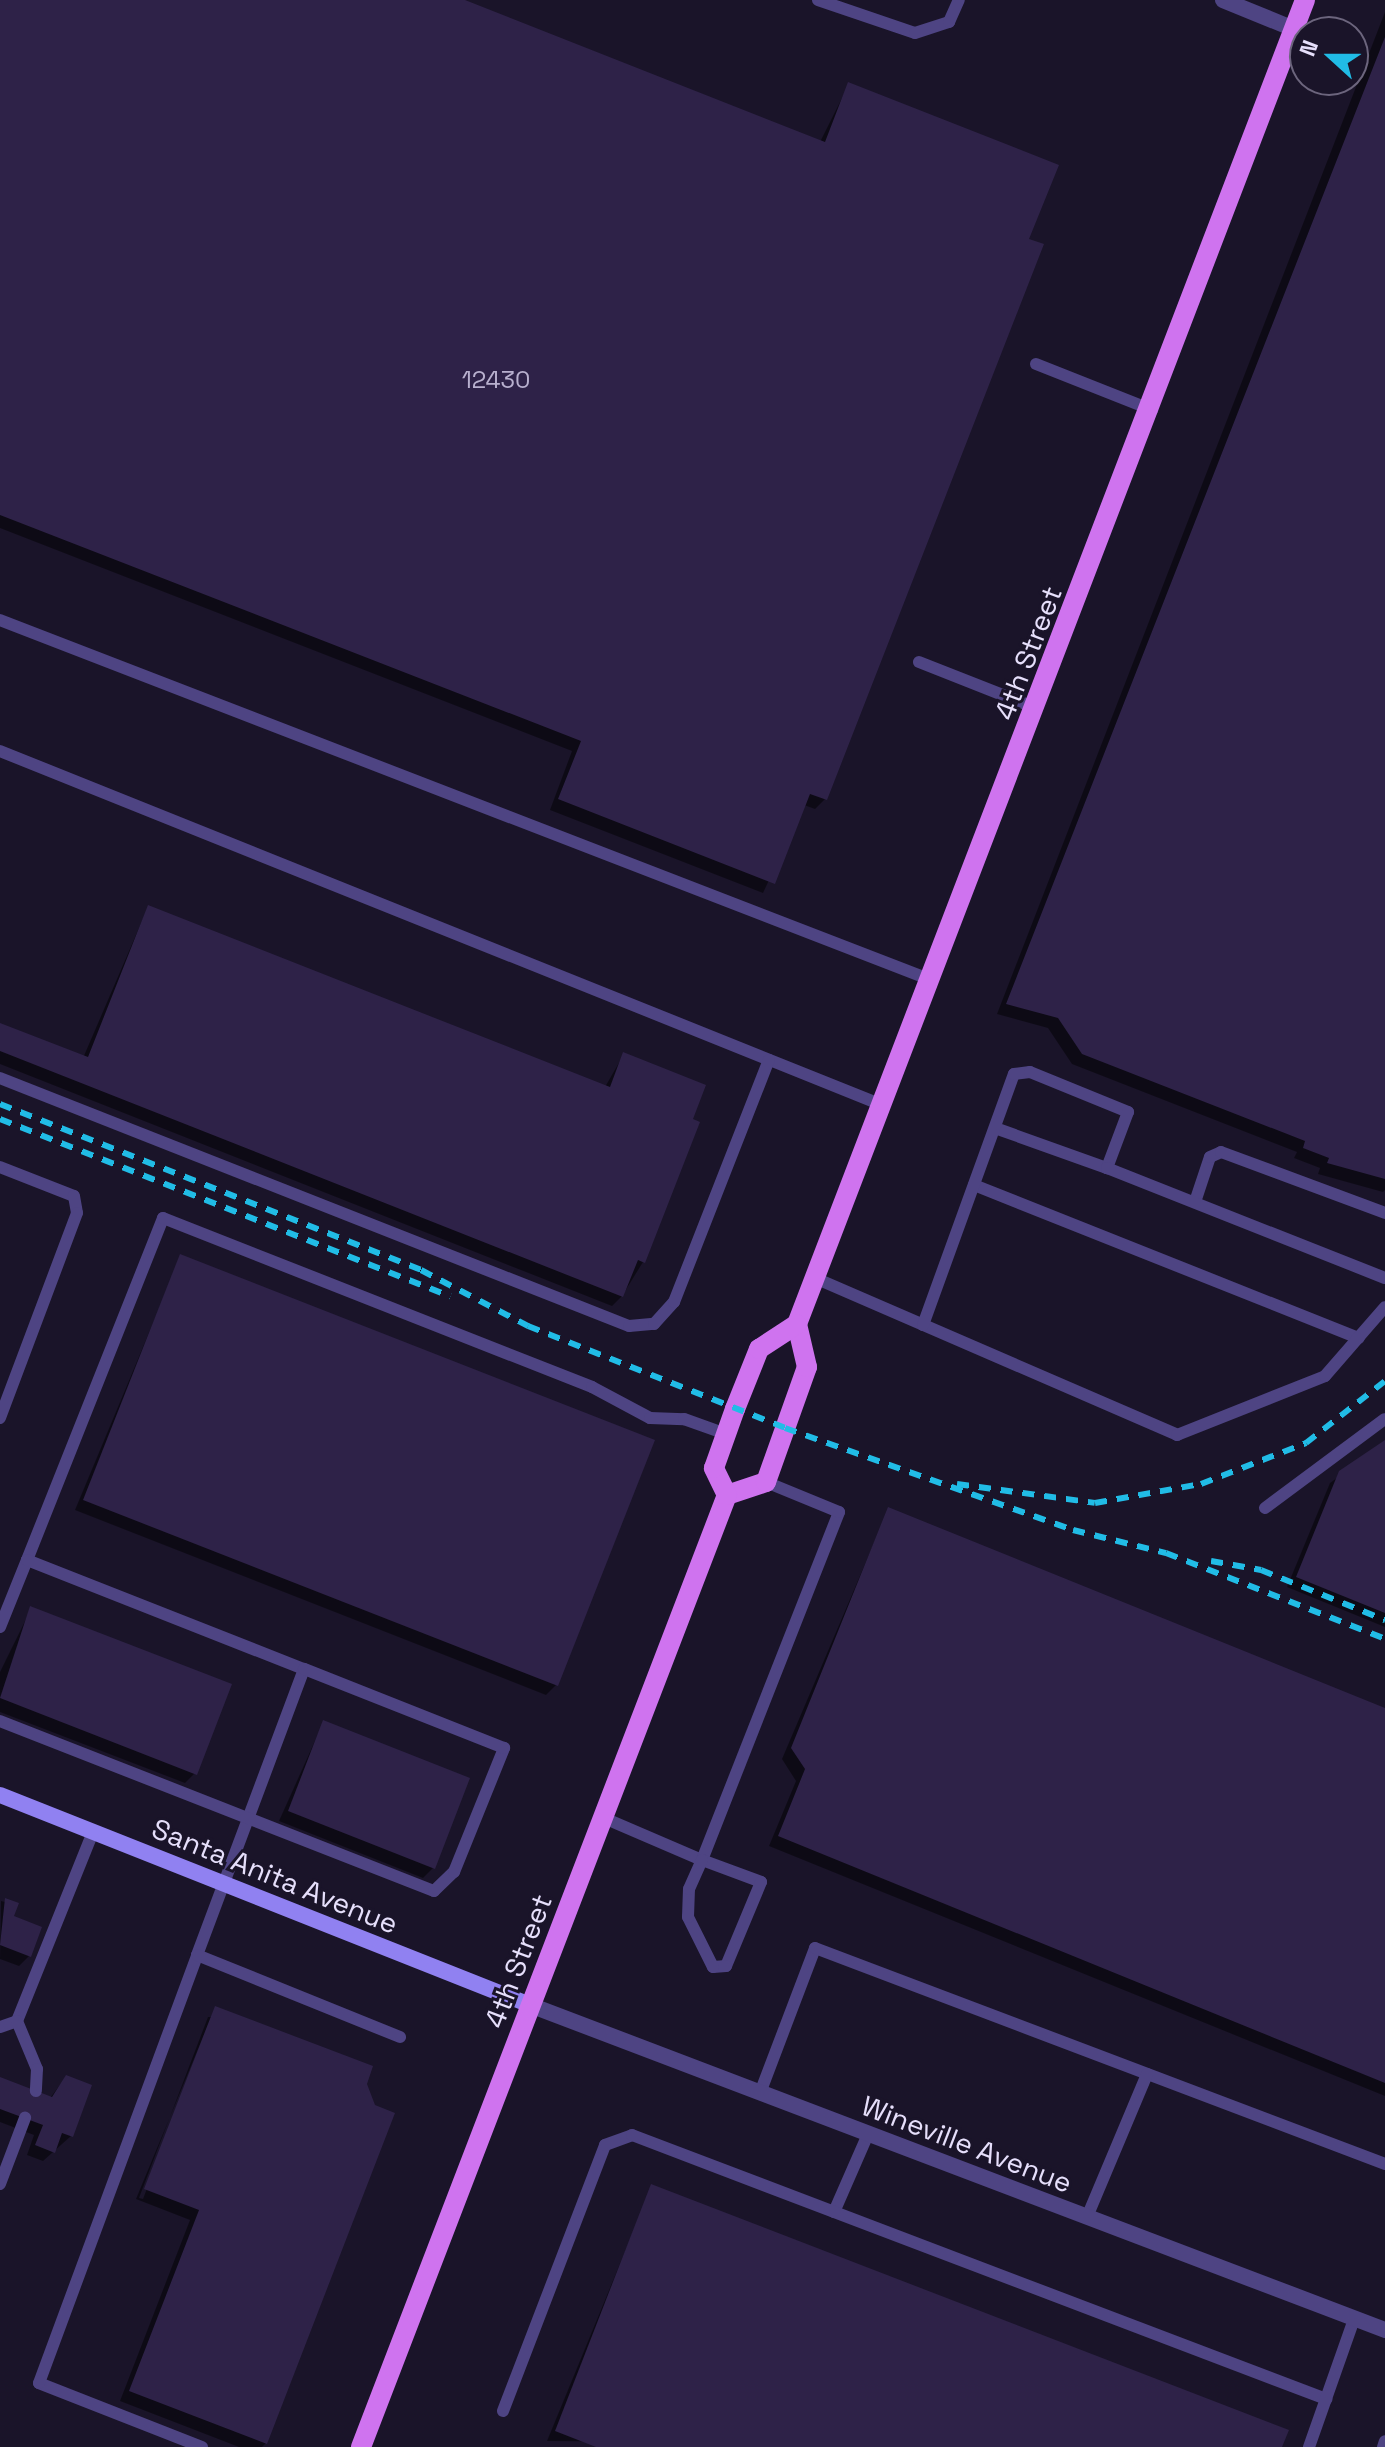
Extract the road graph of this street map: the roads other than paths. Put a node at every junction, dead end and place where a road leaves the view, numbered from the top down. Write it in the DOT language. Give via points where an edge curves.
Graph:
graph roads {
  1 [pos="818,0"];
  2 [pos="959,0"];
  3 [pos="1223,0"];
  4 [pos="1289,27"];
  5 [pos="1289,42"];
  6 [pos="1036,364"];
  7 [pos="1152,410"];
  8 [pos="0,620"];
  9 [pos="919,662"];
  10 [pos="1036,708"];
  11 [pos="0,751"];
  12 [pos="931,980"];
  13 [pos="769,1060"];
  14 [pos="0,1078"];
  15 [pos="882,1105"];
  16 [pos="995,1128"];
  17 [pos="0,1167"];
  18 [pos="1107,1168"];
  19 [pos="974,1185"];
  20 [pos="1195,1202"];
  21 [pos="1385,1213"];
  22 [pos="815,1278"];
  23 [pos="1385,1278"];
  24 [pos="1385,1307"];
  25 [pos="797,1324"];
  26 [pos="923,1325"];
  27 [pos="1359,1338"];
  28 [pos="0,1418"];
  29 [pos="1385,1419"];
  30 [pos="726,1434"];
  31 [pos="766,1482"];
  32 [pos="727,1495"];
  33 [pos="1265,1508"];
  34 [pos="27,1560"];
  35 [pos="0,1627"];
  36 [pos="304,1669"];
  37 [pos="0,1721"];
  38 [pos="0,1795"];
  39 [pos="247,1818"];
  40 [pos="604,1818"];
  41 [pos="93,1832"];
  42 [pos="702,1860"];
  43 [pos="221,1883"];
  44 [pos="197,1955"];
  45 [pos="530,2005"];
  46 [pos="17,2021"];
  47 [pos="0,2027"];
  48 [pos="400,2037"];
  49 [pos="1147,2074"];
  50 [pos="36,2091"];
  51 [pos="760,2093"];
  52 [pos="25,2118"];
  53 [pos="868,2134"];
  54 [pos="1385,2164"];
  55 [pos="0,2184"];
  56 [pos="834,2212"];
  57 [pos="1087,2217"];
  58 [pos="1354,2319"];
  59 [pos="1385,2330"];
  60 [pos="1326,2399"];
  61 [pos="503,2411"];
  62 [pos="1385,2441"];
  63 [pos="202,2447"];
  64 [pos="361,2447"];
  65 [pos="1309,2447"];
  66 [pos="1383,2447"];
  1 -- 2 [label="lane" via="915,33 949,22"];
  3 -- 4 [label="street"];
  5 -- 7 [label="main road, 4th Street"];
  6 -- 7 [label="lane"];
  7 -- 10 [label="main road, 4th Street"];
  8 -- 12 [label="lane"];
  9 -- 10 [label="lane"];
  10 -- 12 [label="main road, 4th Street"];
  11 -- 13 [label="lane"];
  12 -- 15 [label="main road, 4th Street"];
  13 -- 14 [label="lane" via="674,1302 654,1324 629,1326"];
  13 -- 15 [label="lane"];
  15 -- 22 [label="main road, 4th Street"];
  16 -- 18 [label="lane"];
  16 -- 18 [label="lane" via="1014,1074 1030,1072 1128,1112"];
  16 -- 19 [label="lane"];
  17 -- 28 [label="lane" via="74,1196 77,1213"];
  18 -- 20 [label="lane"];
  19 -- 26 [label="lane"];
  19 -- 27 [label="lane"];
  20 -- 21 [label="lane" via="1210,1157 1221,1152"];
  20 -- 23 [label="lane"];
  22 -- 25 [label="main road, 4th Street"];
  22 -- 26 [label="lane"];
  24 -- 27 [label="lane"];
  25 -- 30 [label="main road" via="759,1349"];
  25 -- 31 [label="main road" via="807,1367"];
  26 -- 27 [label="lane" via="1177,1435 1325,1376"];
  29 -- 33 [label="lane"];
  30 -- 32 [label="main road" via="714,1468"];
  30 -- 34 [label="lane" via="684,1419 650,1418 592,1387 163,1218"];
  31 -- 32 [label="main road"];
  31 -- 42 [label="lane" via="839,1512"];
  32 -- 40 [label="main road, 4th Street"];
  34 -- 35 [label="lane"];
  34 -- 36 [label="lane"];
  36 -- 39 [label="lane"];
  36 -- 39 [label="lane" via="504,1748 454,1872 434,1891"];
  37 -- 39 [label="lane"];
  38 -- 41 [label="street, Santa Anita Avenue"];
  39 -- 43 [label="lane"];
  40 -- 42 [label="lane"];
  40 -- 45 [label="main road, 4th Street"];
  41 -- 43 [label="street, Santa Anita Avenue"];
  41 -- 46 [label="lane"];
  42 -- 42 [label="lane" via="689,1889 688,1917 713,1967 726,1966 761,1882"];
  43 -- 44 [label="lane"];
  43 -- 45 [label="street, Santa Anita Avenue"];
  44 -- 48 [label="lane"];
  44 -- 63 [label="lane" via="39,2383"];
  45 -- 51 [label="street, Wineville Avenue"];
  45 -- 64 [label="main road, 4th Street"];
  46 -- 47 [label="lane"];
  46 -- 50 [label="lane" via="37,2069"];
  49 -- 51 [label="lane" via="815,1948"];
  49 -- 54 [label="lane"];
  49 -- 57 [label="lane"];
  51 -- 53 [label="street, Wineville Avenue"];
  52 -- 55 [label="lane"];
  53 -- 56 [label="lane"];
  53 -- 57 [label="street, Wineville Avenue"];
  56 -- 60 [label="lane"];
  56 -- 61 [label="lane" via="632,2135 615,2136 605,2145"];
  57 -- 58 [label="street, Wineville Avenue"];
  58 -- 59 [label="street, Wineville Avenue"];
  58 -- 60 [label="lane"];
  60 -- 65 [label="lane"];
  62 -- 66 [label="lane"];
}
